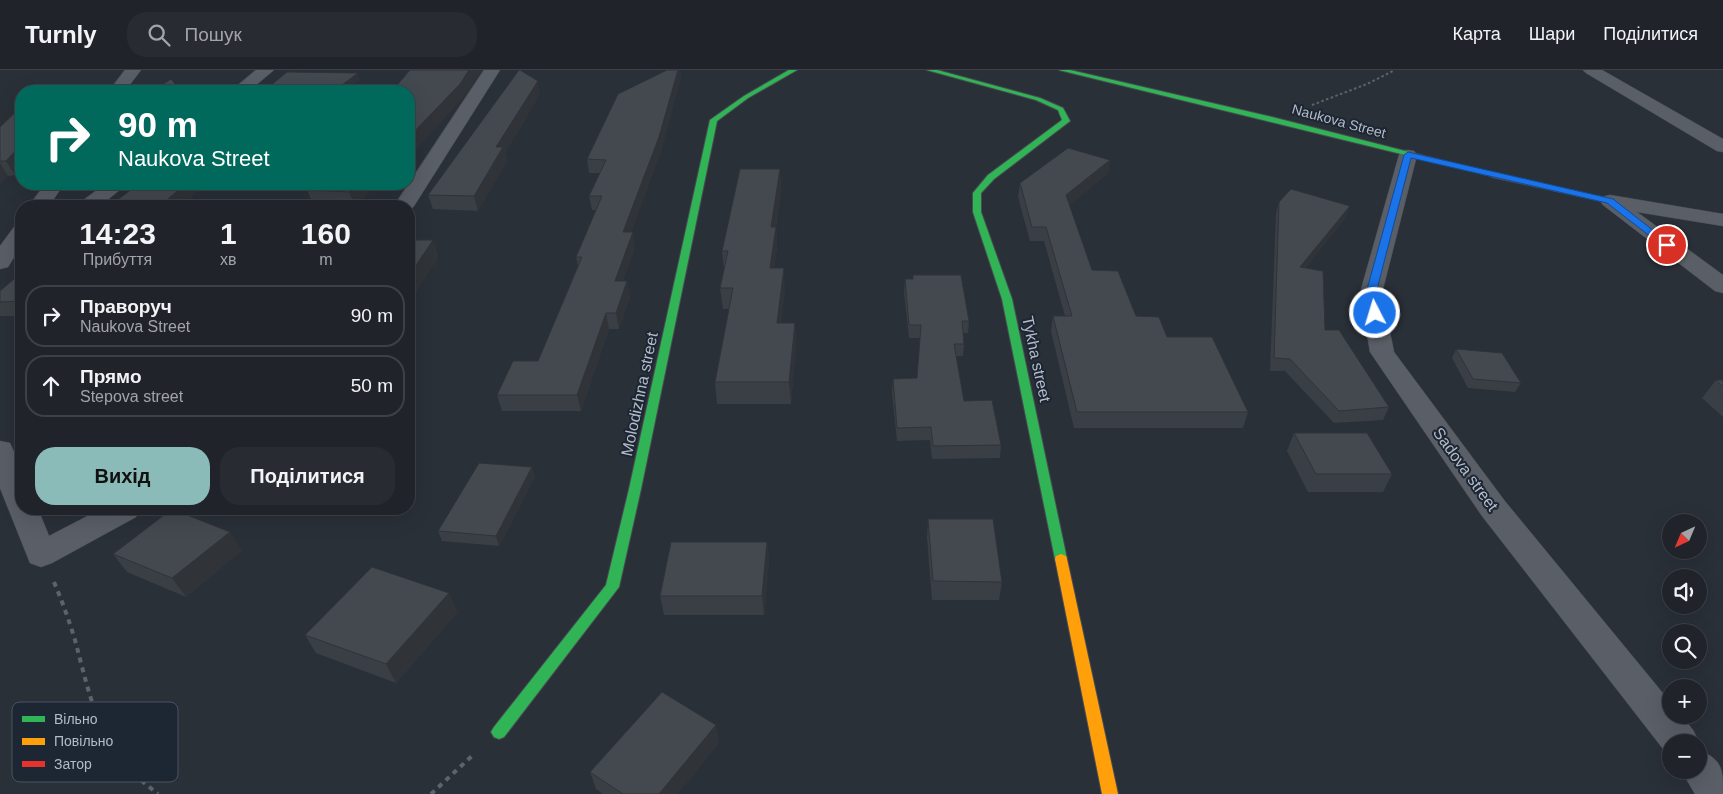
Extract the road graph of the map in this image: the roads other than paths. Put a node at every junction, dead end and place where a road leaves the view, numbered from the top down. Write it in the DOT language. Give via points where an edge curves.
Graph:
graph roads {
  1 [pos="133,70"];
  2 [pos="266,70"];
  3 [pos="492,70"];
  4 [pos="794,70"];
  5 [pos="930,70"];
  6 [pos="1062,70"];
  7 [pos="1591,70"];
  8 [pos="122,85"];
  9 [pos="247,85"];
  10 [pos="1723,147"];
  11 [pos="1408,155"];
  12 [pos="415,189"];
  13 [pos="109,190"];
  14 [pos="96,200"];
  15 [pos="1610,201"];
  16 [pos="1723,220"];
  17 [pos="15,240"];
  18 [pos="0,262"];
  19 [pos="15,262"];
  20 [pos="0,273"];
  21 [pos="1723,286"];
  22 [pos="0,450"];
  23 [pos="15,489"];
  24 [pos="25,515"];
  25 [pos="114,515"];
  26 [pos="499,732"];
  27 [pos="1674,734"];
  28 [pos="1707,779"];
  29 [pos="1110,794"];
  30 [pos="1718,794"];
  1 -- 8 [label="street"];
  2 -- 9 [label="street"];
  3 -- 12 [label="street"];
  4 -- 26 [label="street, Molodizhna street" via="746,97 714,120 612,587"];
  5 -- 29 [label="street, Tykha street" via="1038,99 1061,109 1066,121 991,178 977,193 977,212 1007,299"];
  6 -- 11 [label="street, Naukova Street"];
  7 -- 10 [label="street"];
  11 -- 15 [label="street, Naukova Street"];
  11 -- 27 [label="street, Sadova street" via="1371,293 1382,352 1493,508"];
  13 -- 14 [label="street"];
  15 -- 16 [label="street"];
  15 -- 21 [label="street"];
  17 -- 18 [label="street"];
  19 -- 20 [label="street"];
  22 -- 23 [label="street"];
  24 -- 25 [label="street" via="41,556"];
  28 -- 30 [label="street"];
}
